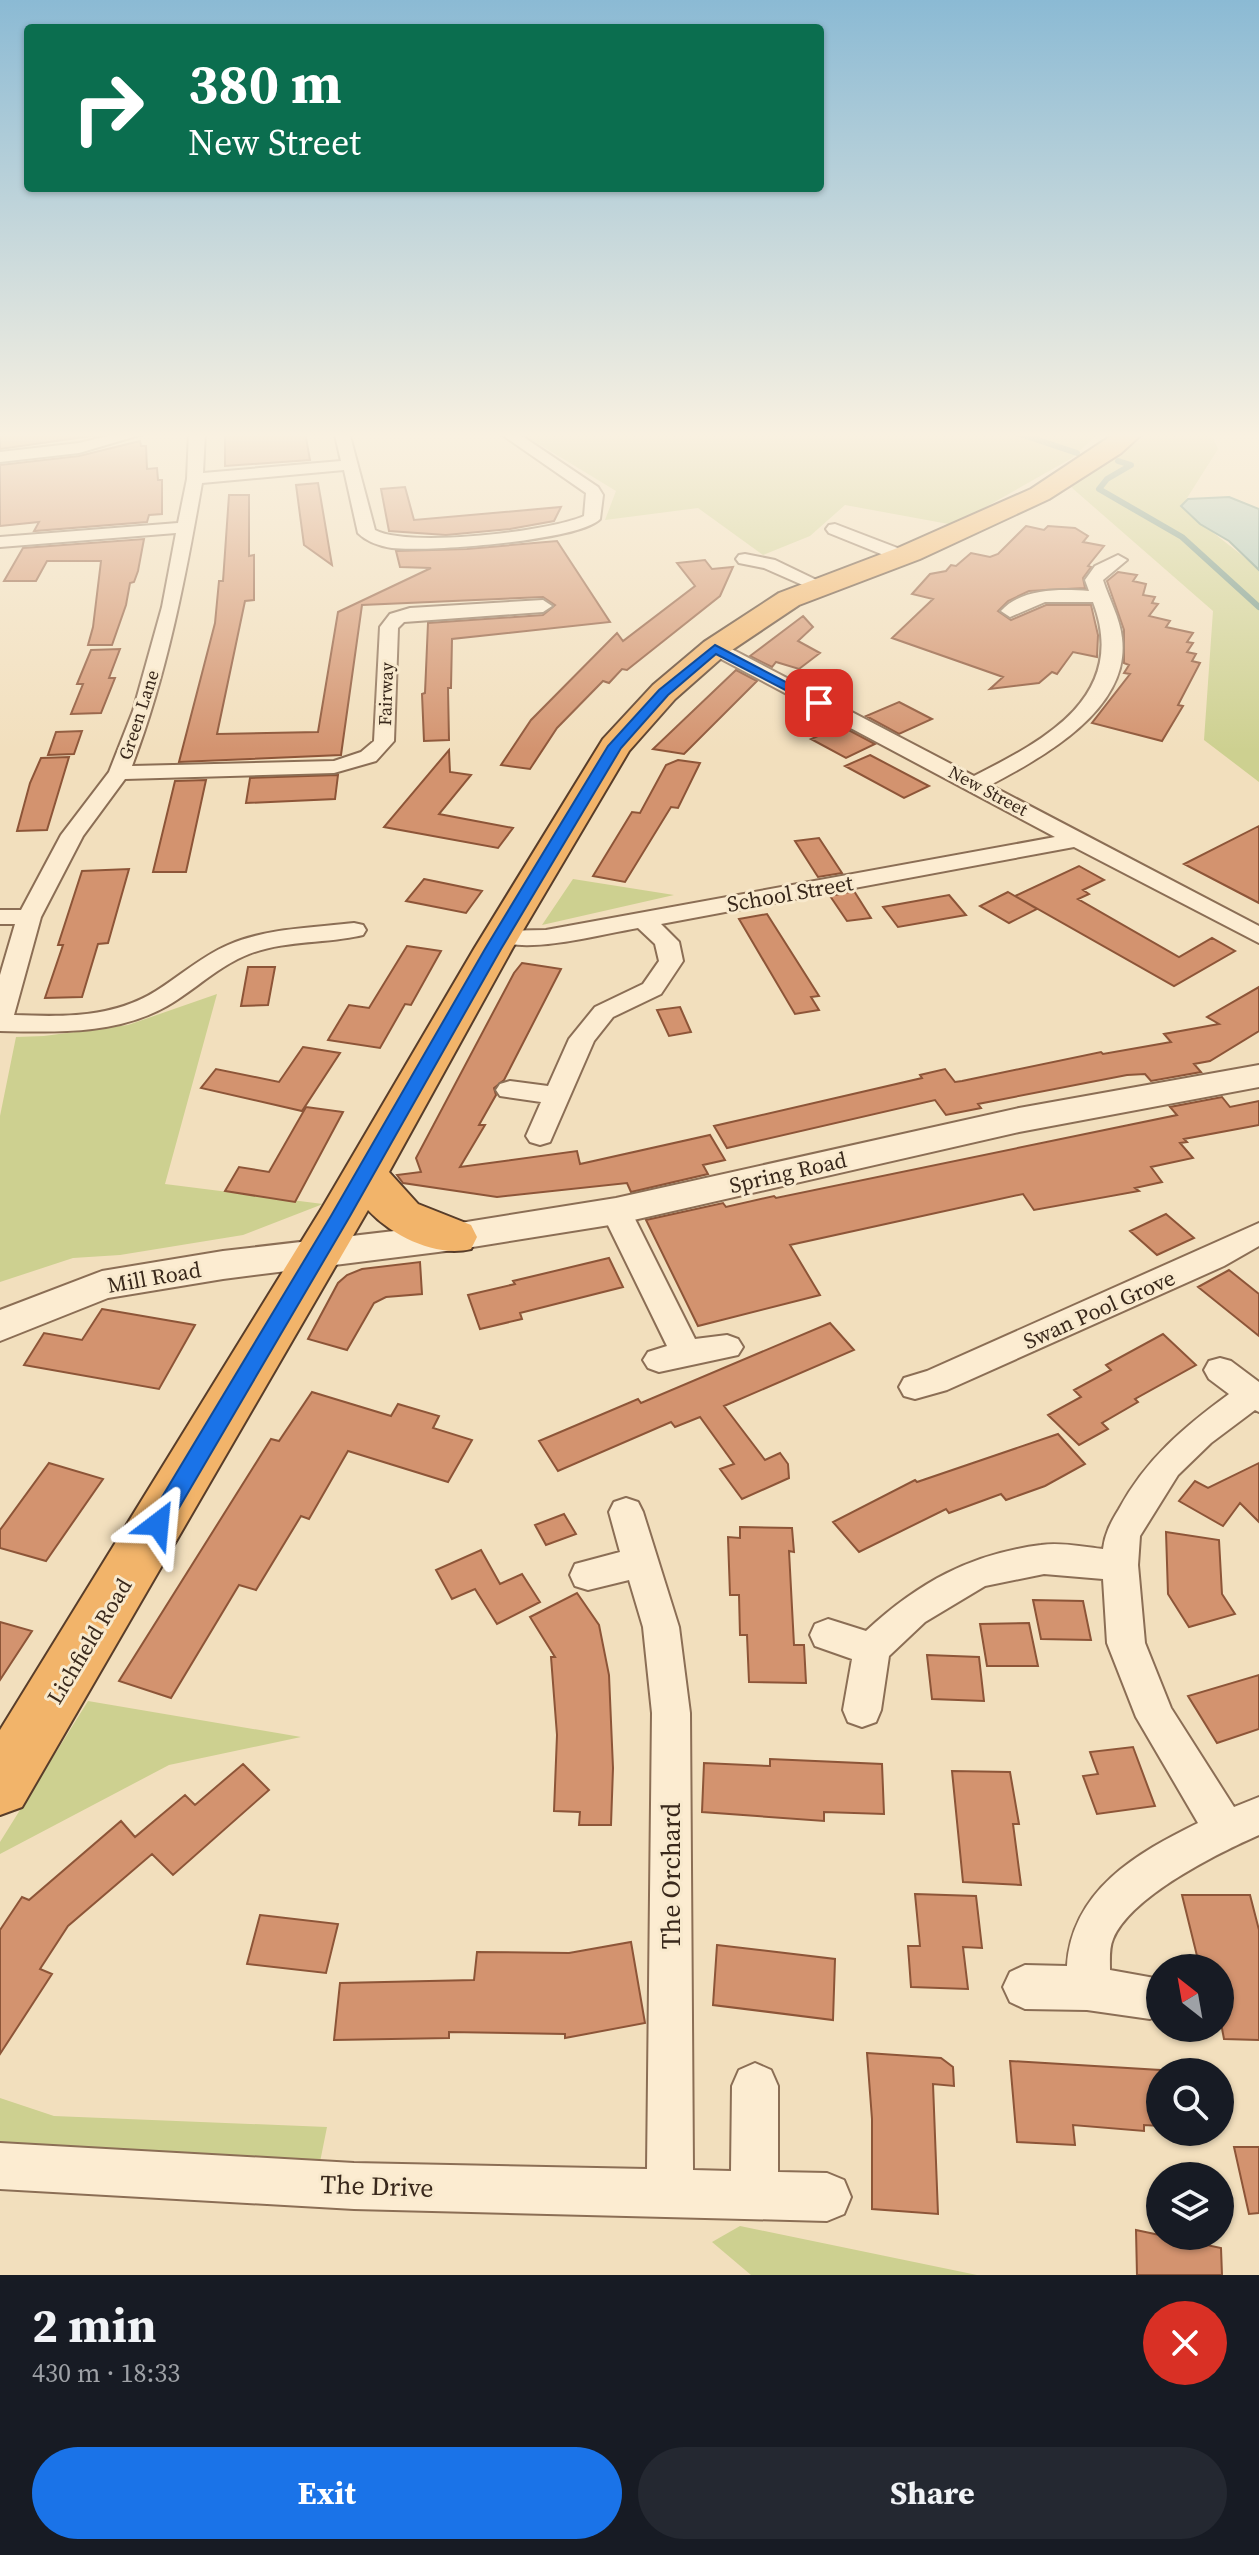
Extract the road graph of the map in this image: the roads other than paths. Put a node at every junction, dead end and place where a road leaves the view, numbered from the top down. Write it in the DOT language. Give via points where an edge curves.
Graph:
graph roads {
  1 [pos="48,538"];
  2 [pos="184,538"];
  3 [pos="376,538"];
  4 [pos="476,538"];
  5 [pos="858,538"];
  6 [pos="942,538"];
  7 [pos="0,542"];
  8 [pos="902,556"];
  9 [pos="1118,560"];
  10 [pos="753,564"];
  11 [pos="820,586"];
  12 [pos="1099,597"];
  13 [pos="543,606"];
  14 [pos="1010,611"];
  15 [pos="715,648"];
  16 [pos="119,773"];
  17 [pos="975,784"];
  18 [pos="1079,839"];
  19 [pos="0,917"];
  20 [pos="29,917"];
  21 [pos="642,919"];
  22 [pos="354,930"];
  23 [pos="500,936"];
  24 [pos="1259,936"];
  25 [pos="0,1021"];
  26 [pos="1259,1076"];
  27 [pos="510,1090"];
  28 [pos="555,1095"];
  29 [pos="540,1136"];
  30 [pos="366,1172"];
  31 [pos="616,1211"];
  32 [pos="1259,1233"];
  33 [pos="454,1237"];
  34 [pos="314,1256"];
  35 [pos="0,1326"];
  36 [pos="727,1347"];
  37 [pos="1220,1370"];
  38 [pos="934,1391"];
  39 [pos="1256,1396"];
  40 [pos="626,1512"];
  41 [pos="641,1562"];
  42 [pos="1120,1565"];
  43 [pos="588,1575"];
  44 [pos="828,1635"];
  45 [pos="872,1649"];
  46 [pos="862,1710"];
  47 [pos="0,1786"];
  48 [pos="1242,1823"];
  49 [pos="1025,1987"];
  50 [pos="1087,1988"];
  51 [pos="1146,1996"];
  52 [pos="755,2086"];
  53 [pos="0,2166"];
  54 [pos="670,2194"];
  55 [pos="754,2195"];
  56 [pos="827,2197"];
  1 -- 7 [label="street"];
  2 -- 16 [label="street, Green Lane" via="143,711"];
  3 -- 4 [label="street" via="423,544"];
  5 -- 8 [label="street"];
  6 -- 8 [label="highway, Lichfield Road"];
  8 -- 11 [label="highway, Lichfield Road"];
  9 -- 12 [label="street" via="1094,580"];
  10 -- 11 [label="street"];
  11 -- 15 [label="highway, Lichfield Road" via="789,599"];
  12 -- 14 [label="street" via="1035,597"];
  12 -- 17 [label="street" via="1111,627 1113,657 1099,689 1078,720 1032,755"];
  13 -- 16 [label="street, Fairway" via="397,618 389,627 384,741 363,760 334,767"];
  15 -- 17 [label="street, New Street"];
  15 -- 23 [label="highway, Lichfield Road" via="664,692 615,746"];
  16 -- 20 [label="street, Green Lane" via="72,835"];
  17 -- 18 [label="street, New Street"];
  18 -- 21 [label="street, School Street"];
  18 -- 24 [label="street, New Street"];
  19 -- 20 [label="street"];
  20 -- 25 [label="street, Green Lane"];
  21 -- 23 [label="street, School Street" via="546,937"];
  21 -- 28 [label="street" via="667,942 671,961 652,989 604,1012 582,1039"];
  22 -- 25 [label="street" via="310,946 252,944 154,1003 121,1016 61,1025"];
  23 -- 30 [label="highway, Lichfield Road"];
  26 -- 31 [label="street, Spring Road" via="1019,1120"];
  27 -- 28 [label="street"];
  28 -- 29 [label="street"];
  30 -- 33 [label="highway" via="378,1193 408,1222"];
  30 -- 34 [label="highway, Lichfield Road"];
  31 -- 33 [label="street, Spring Road"];
  31 -- 36 [label="street" via="673,1356"];
  32 -- 38 [label="street, Swan Pool Grove"];
  33 -- 34 [label="street, Spring Road"];
  34 -- 35 [label="street, Mill Road" via="102,1285"];
  34 -- 47 [label="highway, Lichfield Road"];
  37 -- 39 [label="street"];
  39 -- 42 [label="street" via="1199,1434 1166,1465 1122,1536"];
  40 -- 41 [label="street, The Orchard"];
  41 -- 43 [label="street"];
  41 -- 54 [label="street, The Orchard" via="661,1627 671,1713"];
  42 -- 45 [label="street" via="1044,1559 977,1573 912,1611"];
  42 -- 48 [label="street" via="1126,1643 1155,1717"];
  44 -- 45 [label="street"];
  45 -- 46 [label="street"];
  48 -- 50 [label="street" via="1113,1900 1094,1929"];
  49 -- 50 [label="street"];
  50 -- 51 [label="street"];
  52 -- 55 [label="street"];
  53 -- 54 [label="street, The Drive" via="354,2186"];
  54 -- 55 [label="street, The Drive"];
  55 -- 56 [label="street, The Drive"];
}
